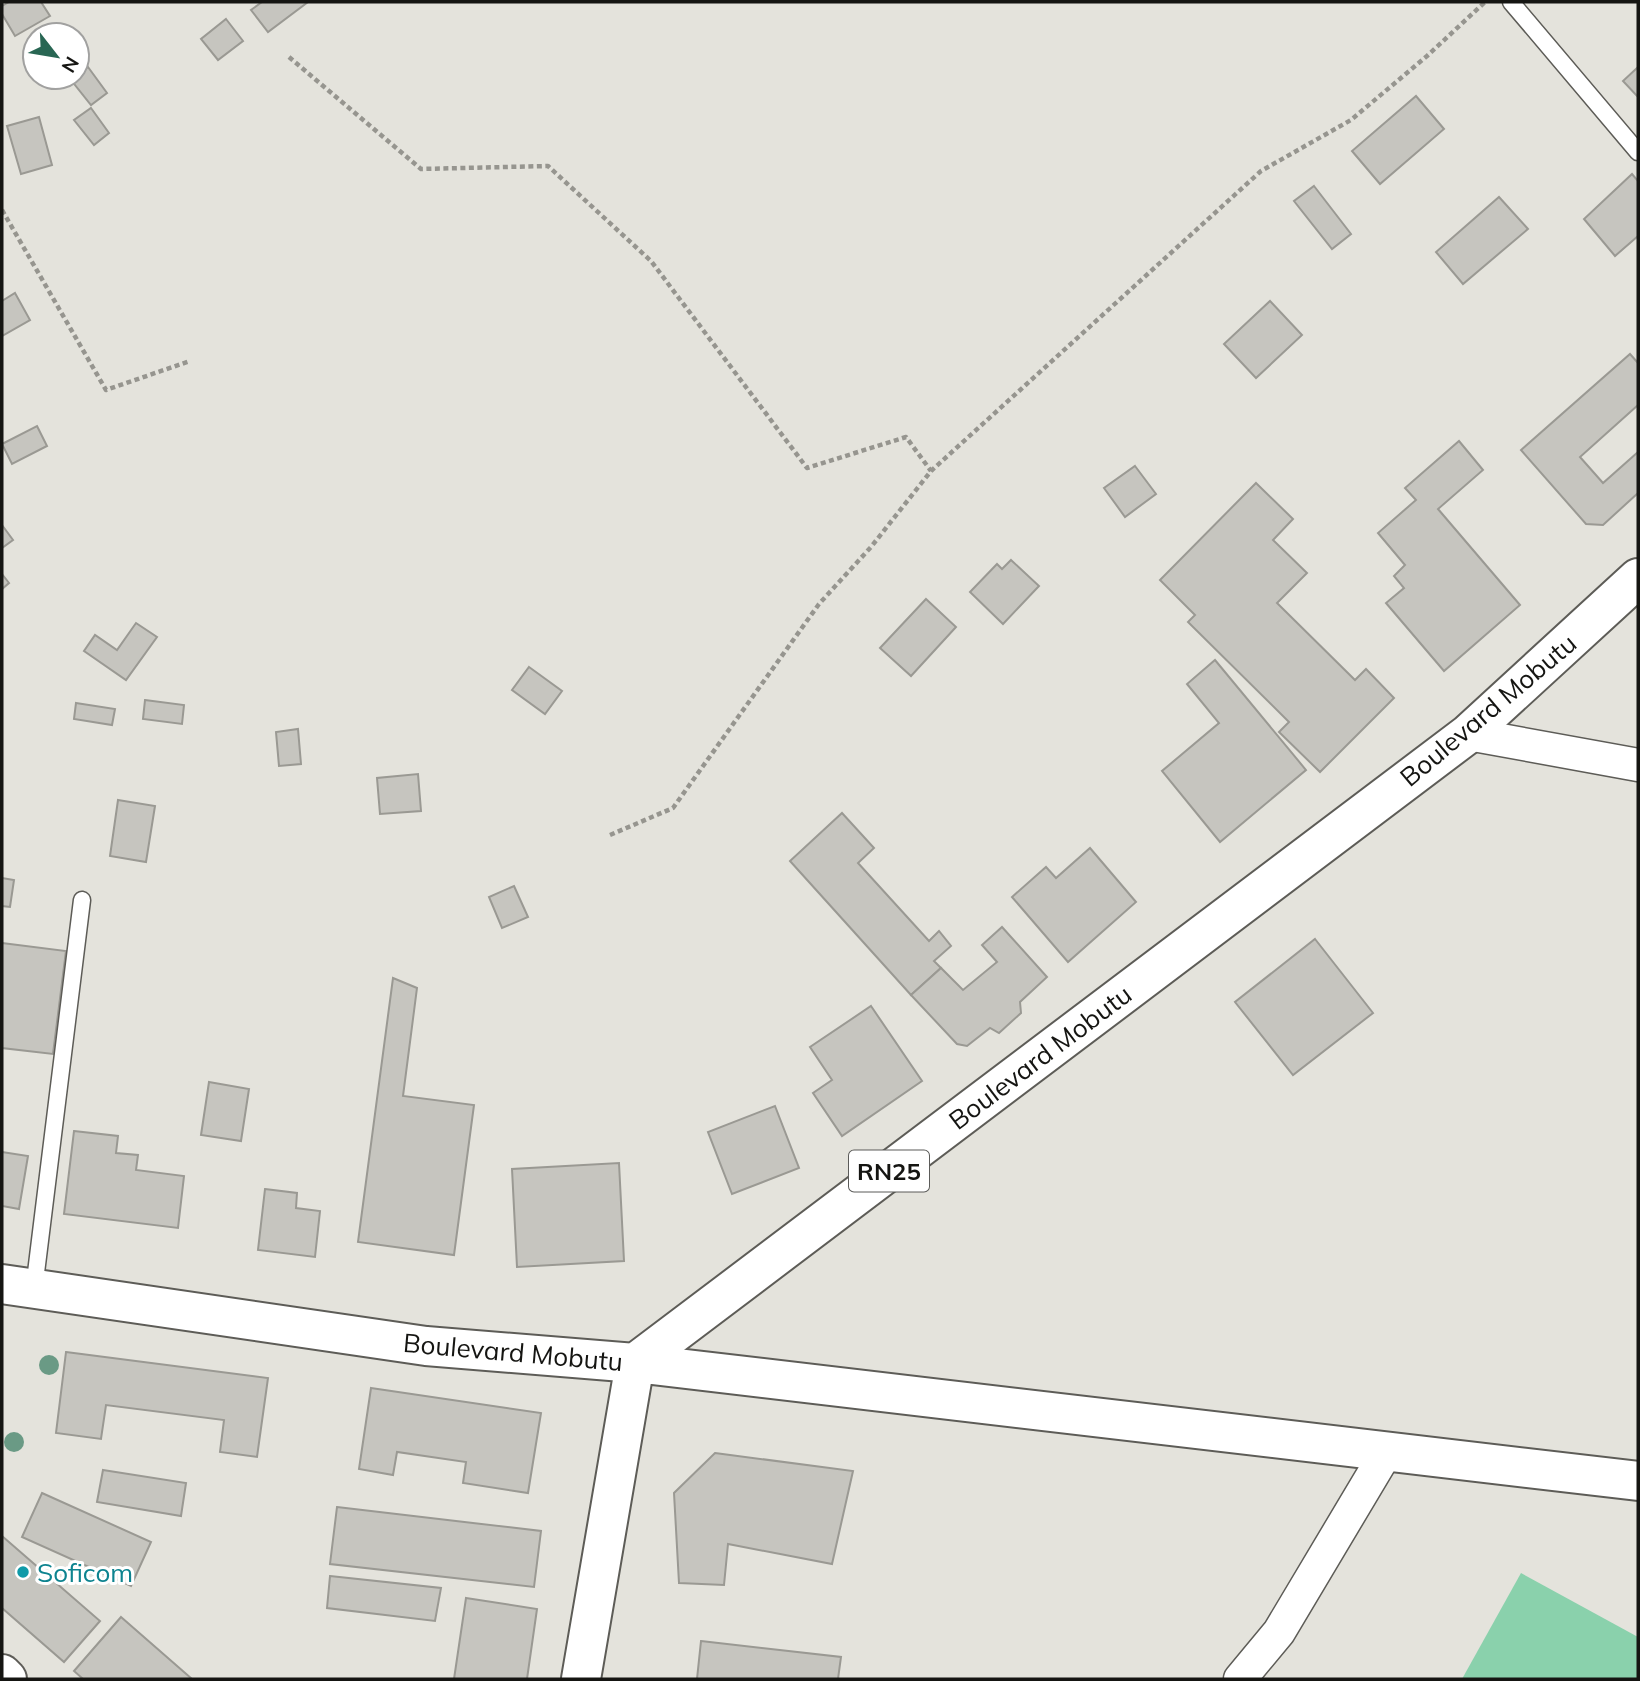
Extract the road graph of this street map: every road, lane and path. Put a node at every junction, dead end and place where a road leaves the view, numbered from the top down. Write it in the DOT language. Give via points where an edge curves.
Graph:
graph roads {
  1 [pos="1485,2"];
  2 [pos="1511,2"];
  3 [pos="289,57"];
  4 [pos="1638,152"];
  5 [pos="2,210"];
  6 [pos="190,361"];
  7 [pos="931,471"];
  8 [pos="1638,578"];
  9 [pos="1468,734"];
  10 [pos="1638,765"];
  11 [pos="610,835"];
  12 [pos="82,900"];
  13 [pos="18,1287"];
  14 [pos="635,1363"];
  15 [pos="1387,1451"];
  16 [pos="1638,1481"];
  17 [pos="2,1674"];
  18 [pos="7,1679"];
  19 [pos="581,1679"];
  20 [pos="1240,1679"];
  1 -- 7 [label="path" via="1351,120 1261,171"];
  2 -- 4 [label="lane"];
  3 -- 7 [label="path" via="421,169 548,166 651,261 807,468 906,437"];
  5 -- 6 [label="path" via="106,390"];
  7 -- 11 [label="path" via="819,604 673,808"];
  8 -- 9 [label="main road, Boulevard Mobutu / RN25"];
  9 -- 10 [label="street"];
  9 -- 14 [label="main road, Boulevard Mobutu / RN25"];
  12 -- 13 [label="lane"];
  13 -- 14 [label="main road, Boulevard Mobutu" via="426,1346"];
  14 -- 15 [label="main road"];
  14 -- 19 [label="main road"];
  15 -- 16 [label="main road"];
  15 -- 20 [label="street" via="1279,1632"];
  17 -- 18 [label="main road"];
}
